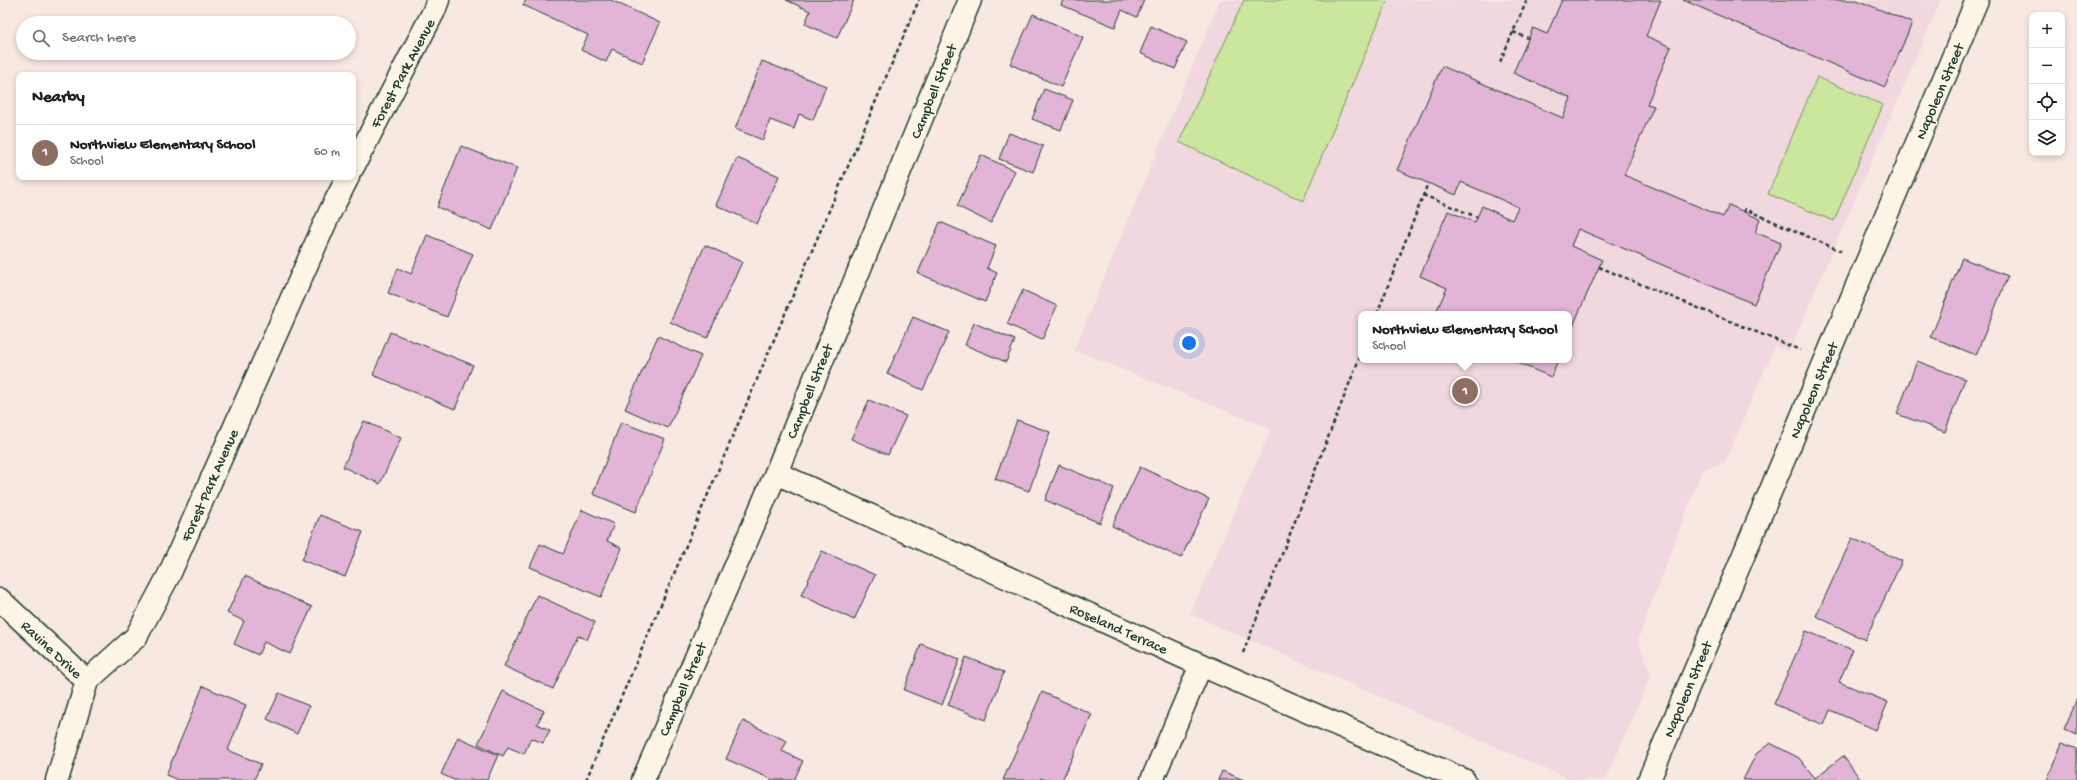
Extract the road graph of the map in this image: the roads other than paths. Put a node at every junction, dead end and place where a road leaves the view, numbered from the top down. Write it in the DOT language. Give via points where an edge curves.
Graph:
graph roads {
  1 [pos="438,0"];
  2 [pos="970,0"];
  3 [pos="1978,0"];
  4 [pos="356,161"];
  5 [pos="346,180"];
  6 [pos="776,473"];
  7 [pos="0,600"];
  8 [pos="1201,665"];
  9 [pos="87,682"];
  10 [pos="57,780"];
  11 [pos="643,780"];
  12 [pos="1152,780"];
  13 [pos="1464,780"];
  14 [pos="1649,780"];
  1 -- 4 [label="street, Forest Park Avenue"];
  2 -- 6 [label="street, Campbell Street"];
  3 -- 14 [label="street, Napoleon Street"];
  5 -- 9 [label="street, Forest Park Avenue" via="169,575 136,637"];
  6 -- 8 [label="street, Roseland Terrace"];
  6 -- 11 [label="street, Campbell Street"];
  7 -- 9 [label="street, Ravine Drive"];
  8 -- 12 [label="street"];
  8 -- 13 [label="street, Roseland Terrace"];
  9 -- 10 [label="street"];
}
